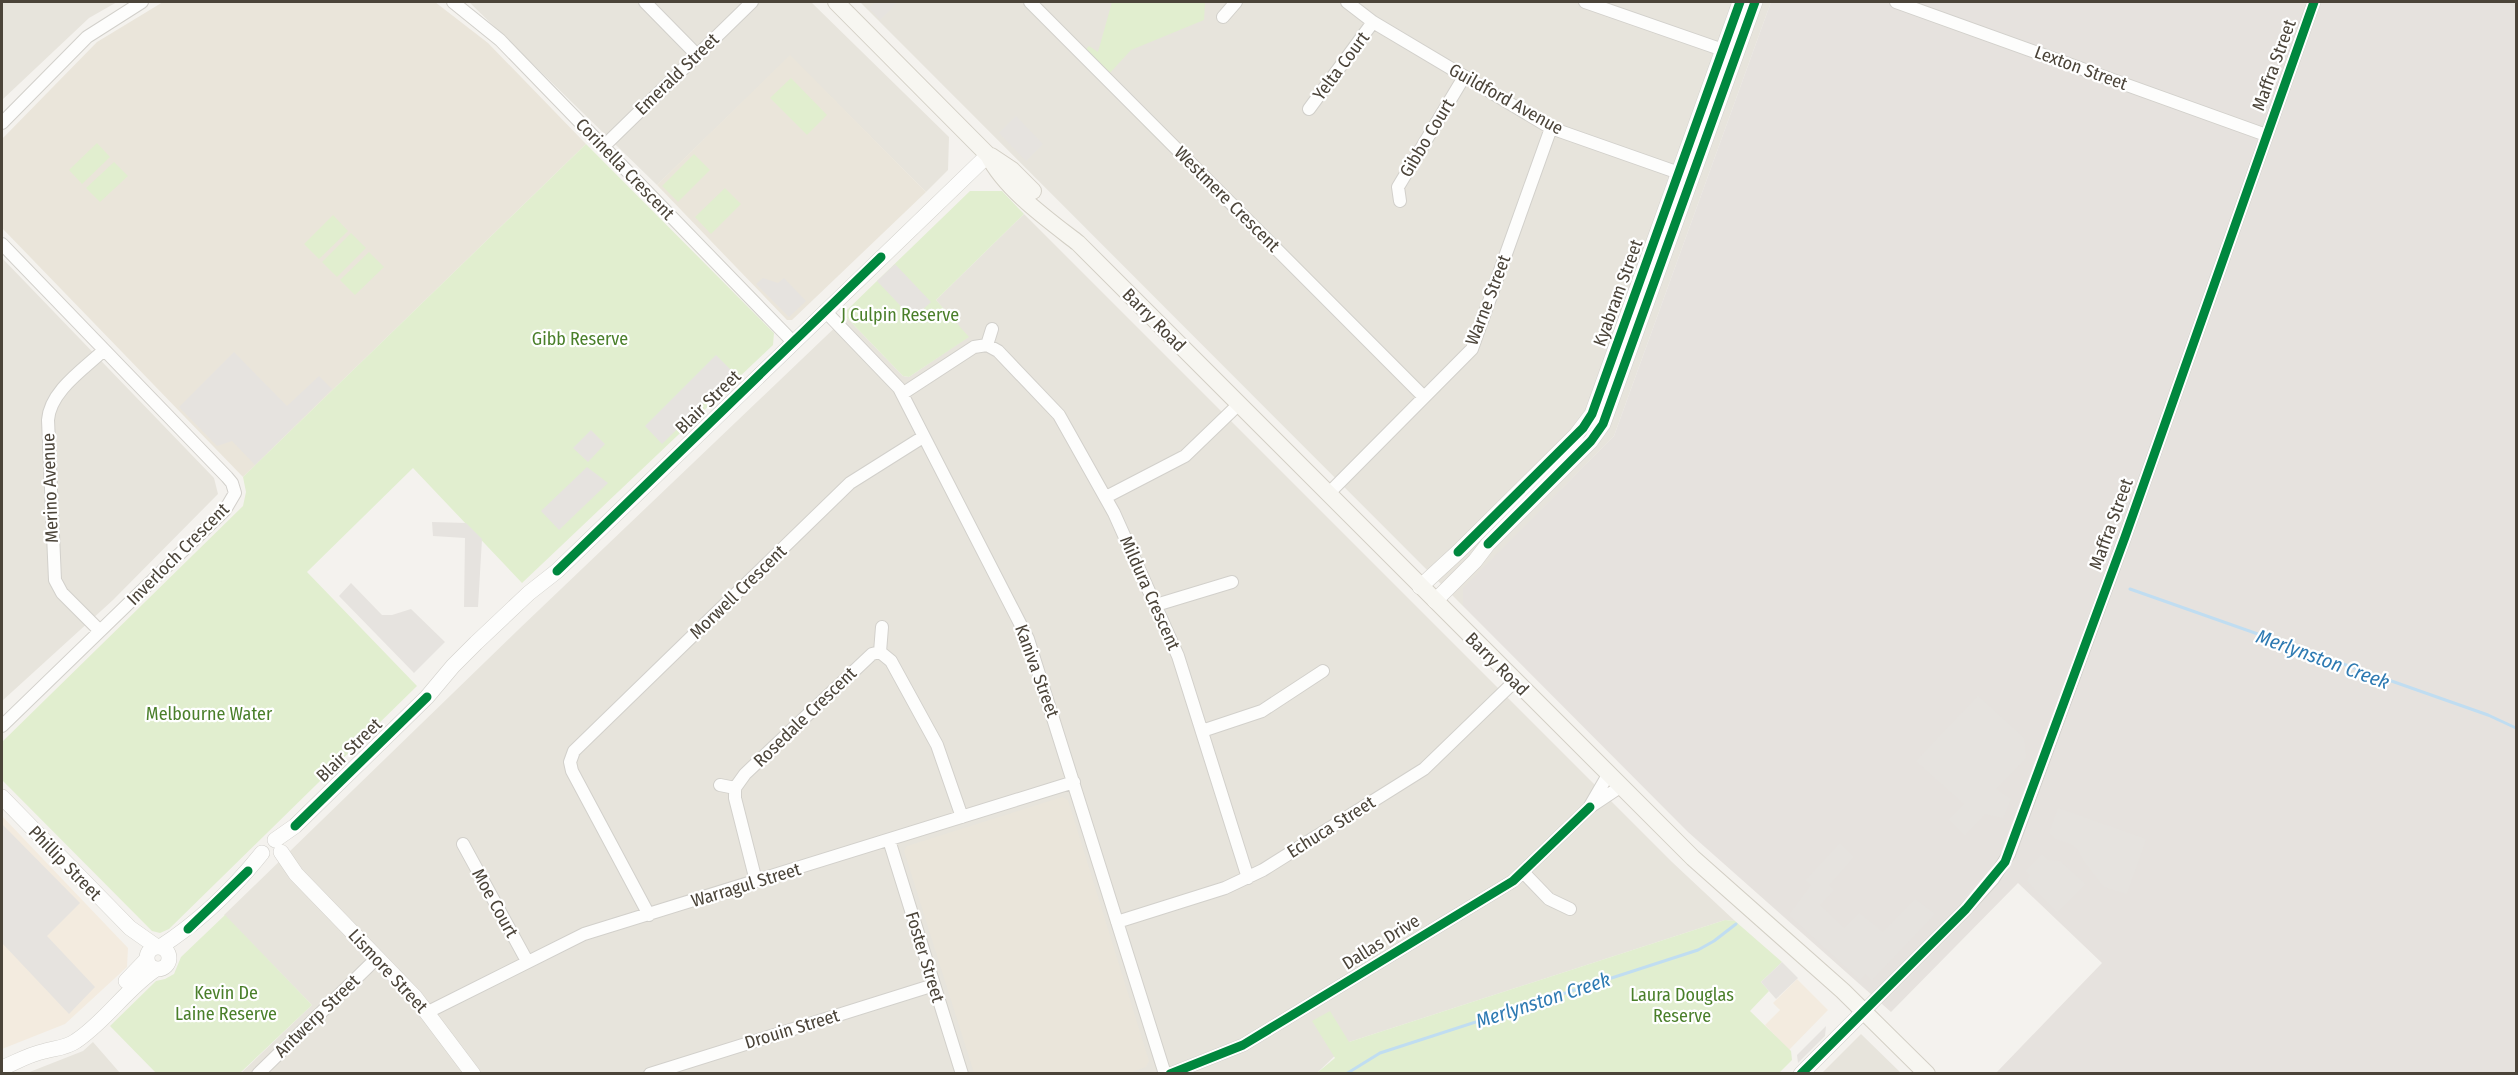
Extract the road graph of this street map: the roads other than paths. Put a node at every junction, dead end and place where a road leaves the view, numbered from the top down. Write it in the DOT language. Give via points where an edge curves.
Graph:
graph roads {
  1 [pos="142,2"];
  2 [pos="453,2"];
  3 [pos="645,2"];
  4 [pos="752,2"];
  5 [pos="836,2"];
  6 [pos="1029,2"];
  7 [pos="1236,2"];
  8 [pos="1347,2"];
  9 [pos="1585,2"];
  10 [pos="1740,2"];
  11 [pos="1755,2"];
  12 [pos="1896,2"];
  13 [pos="2314,2"];
  14 [pos="1223,17"];
  15 [pos="1373,22"];
  16 [pos="1723,50"];
  17 [pos="697,55"];
  18 [pos="1464,77"];
  19 [pos="1309,109"];
  20 [pos="2,123"];
  21 [pos="1551,128"];
  22 [pos="2266,135"];
  23 [pos="603,147"];
  24 [pos="988,155"];
  25 [pos="1685,176"];
  26 [pos="1400,201"];
  27 [pos="2,244"];
  28 [pos="825,311"];
  29 [pos="992,329"];
  30 [pos="793,342"];
  31 [pos="987,345"];
  32 [pos="104,350"];
  33 [pos="1611,383"];
  34 [pos="902,394"];
  35 [pos="1424,396"];
  36 [pos="1239,404"];
  37 [pos="923,437"];
  38 [pos="1328,494"];
  39 [pos="1106,497"];
  40 [pos="1232,582"];
  41 [pos="1420,586"];
  42 [pos="1435,601"];
  43 [pos="1156,605"];
  44 [pos="882,627"];
  45 [pos="100,631"];
  46 [pos="879,652"];
  47 [pos="1323,671"];
  48 [pos="1515,681"];
  49 [pos="2,726"];
  50 [pos="1202,731"];
  51 [pos="1608,775"];
  52 [pos="1074,782"];
  53 [pos="720,785"];
  54 [pos="1620,787"];
  55 [pos="735,788"];
  56 [pos="2,797"];
  57 [pos="1590,807"];
  58 [pos="962,817"];
  59 [pos="889,840"];
  60 [pos="463,844"];
  61 [pos="274,852"];
  62 [pos="1523,872"];
  63 [pos="1248,878"];
  64 [pos="756,881"];
  65 [pos="1570,909"];
  66 [pos="649,915"];
  67 [pos="1117,922"];
  68 [pos="156,956"];
  69 [pos="377,958"];
  70 [pos="527,961"];
  71 [pos="934,985"];
  72 [pos="1864,1011"];
  73 [pos="428,1012"];
  74 [pos="2,1068"];
  75 [pos="265,1071"];
  76 [pos="473,1074"];
  77 [pos="650,1074"];
  78 [pos="962,1074"];
  79 [pos="1165,1074"];
  80 [pos="1170,1074"];
  81 [pos="1801,1074"];
  82 [pos="1927,1074"];
  1 -- 20 [label="street" via="87,37"];
  2 -- 23 [label="street, Corinella Crescent" via="500,40"];
  3 -- 17 [label="street"];
  4 -- 17 [label="street, Emerald Street"];
  5 -- 24 [label="main road, Barry Road"];
  6 -- 35 [label="street, Westmere Crescent"];
  7 -- 14 [label="street"];
  8 -- 15 [label="street, Guildford Avenue"];
  9 -- 16 [label="street"];
  10 -- 16 [label="street, Kyabram Street"];
  11 -- 25 [label="street, Kyabram Street"];
  12 -- 22 [label="street, Lexton Street"];
  13 -- 22 [label="street, Maffra Street"];
  15 -- 18 [label="street, Guildford Avenue"];
  15 -- 19 [label="street, Yelta Court"];
  16 -- 25 [label="street, Kyabram Street"];
  17 -- 23 [label="street, Emerald Street"];
  18 -- 21 [label="street, Guildford Avenue"];
  18 -- 26 [label="street, Gibbo Court" via="1398,187"];
  21 -- 25 [label="street, Guildford Avenue"];
  21 -- 35 [label="street, Warne Street" via="1472,349"];
  22 -- 72 [label="street, Maffra Street" via="2009,854 1973,902"];
  23 -- 30 [label="street, Corinella Crescent"];
  24 -- 28 [label="street, Blair Street"];
  24 -- 36 [label="main road, Barry Road" via="998,173 1078,243"];
  25 -- 33 [label="street, Kyabram Street"];
  27 -- 32 [label="street, Inverloch Crescent"];
  28 -- 30 [label="street, Blair Street"];
  28 -- 34 [label="street, Kaniva Street"];
  29 -- 31 [label="street"];
  30 -- 61 [label="street, Blair Street" via="459,672 427,697 295,826"];
  31 -- 34 [label="street" via="974,346"];
  31 -- 39 [label="street, Mildura Crescent" via="998,351 1055,409"];
  32 -- 45 [label="street, Merino Avenue" via="57,395 48,420 56,580 62,593"];
  32 -- 45 [label="street, Inverloch Crescent" via="227,477 235,493 225,510"];
  33 -- 41 [label="street, Kyabram Street" via="1583,428"];
  33 -- 42 [label="street, Kyabram Street" via="1603,424 1591,441"];
  34 -- 37 [label="street, Kaniva Street"];
  35 -- 38 [label="street, Warne Street"];
  36 -- 38 [label="main road, Barry Road"];
  36 -- 39 [label="street" via="1185,456"];
  37 -- 52 [label="street, Kaniva Street" via="1028,639"];
  37 -- 66 [label="street, Morwell Crescent" via="850,483 563,766"];
  38 -- 41 [label="main road, Barry Road"];
  39 -- 43 [label="street, Mildura Crescent"];
  40 -- 43 [label="street"];
  41 -- 42 [label="main road, Barry Road"];
  42 -- 48 [label="main road, Barry Road"];
  43 -- 50 [label="street, Mildura Crescent" via="1178,656"];
  44 -- 46 [label="street"];
  45 -- 49 [label="street, Inverloch Crescent"];
  46 -- 55 [label="street, Rosedale Crescent" via="867,657"];
  46 -- 58 [label="street" via="891,661 937,745"];
  47 -- 50 [label="street" via="1262,711"];
  48 -- 51 [label="main road, Barry Road"];
  48 -- 63 [label="street, Echuca Street" via="1424,769"];
  50 -- 63 [label="street, Mildura Crescent"];
  51 -- 54 [label="main road, Barry Road"];
  51 -- 57 [label="street, Dallas Drive"];
  52 -- 58 [label="street, Warragul Street"];
  52 -- 67 [label="street, Kaniva Street"];
  53 -- 55 [label="street"];
  54 -- 57 [label="street, Dallas Drive"];
  54 -- 72 [label="main road, Barry Road"];
  55 -- 64 [label="street" via="736,807"];
  56 -- 68 [label="street, Phillip Street"];
  57 -- 62 [label="street, Dallas Drive"];
  58 -- 59 [label="street, Warragul Street"];
  59 -- 64 [label="street, Warragul Street"];
  59 -- 71 [label="street, Foster Street"];
  60 -- 70 [label="street, Moe Court"];
  61 -- 68 [label="street, Blair Street"];
  61 -- 69 [label="street, Lismore Street"];
  62 -- 65 [label="street" via="1550,899"];
  62 -- 80 [label="street, Dallas Drive" via="1243,1046"];
  63 -- 67 [label="street, Echuca Street"];
  64 -- 66 [label="street, Warragul Street"];
  66 -- 70 [label="street, Warragul Street" via="584,934"];
  67 -- 79 [label="street, Kaniva Street"];
  68 -- 74 [label="street, Blair Street" via="83,1023 44,1051"];
  69 -- 73 [label="street, Lismore Street"];
  69 -- 75 [label="street, Antwerp Street"];
  70 -- 73 [label="street, Warragul Street"];
  71 -- 77 [label="street, Drouin Street"];
  71 -- 78 [label="street, Foster Street"];
  72 -- 81 [label="street"];
  72 -- 82 [label="main road, Barry Road"];
  73 -- 76 [label="street, Lismore Street"];
}
